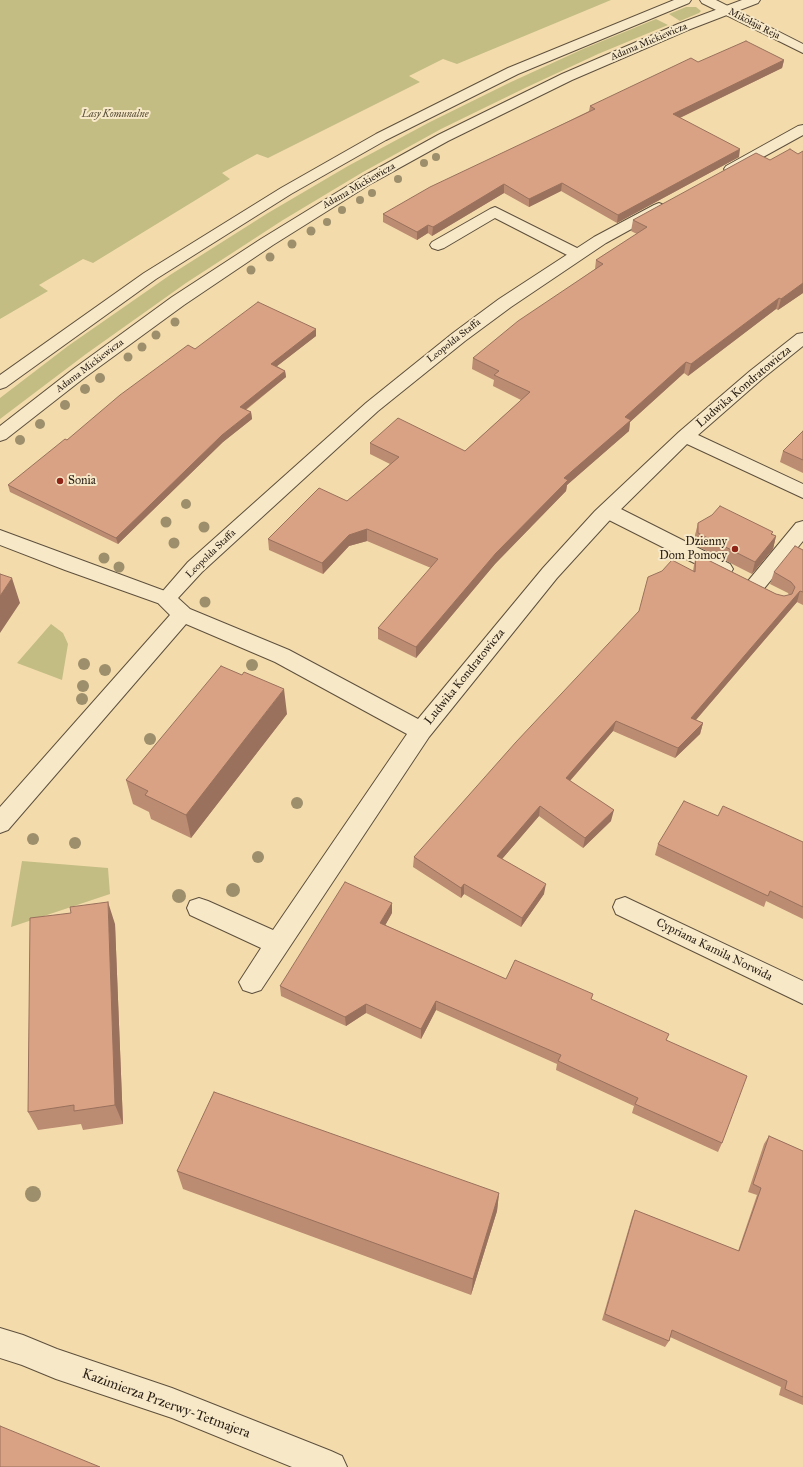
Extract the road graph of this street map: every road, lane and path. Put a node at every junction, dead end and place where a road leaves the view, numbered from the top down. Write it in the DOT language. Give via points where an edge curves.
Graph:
graph roads {
  1 [pos="685,0"];
  2 [pos="706,0"];
  3 [pos="754,0"];
  4 [pos="726,10"];
  5 [pos="803,49"];
  6 [pos="803,129"];
  7 [pos="719,175"];
  8 [pos="670,202"];
  9 [pos="438,245"];
  10 [pos="577,254"];
  11 [pos="803,338"];
  12 [pos="0,383"];
  13 [pos="0,435"];
  14 [pos="685,436"];
  15 [pos="803,492"];
  16 [pos="608,511"];
  17 [pos="803,528"];
  18 [pos="0,537"];
  19 [pos="754,586"];
  20 [pos="774,596"];
  21 [pos="166,599"];
  22 [pos="183,614"];
  23 [pos="421,731"];
  24 [pos="0,823"];
  25 [pos="625,907"];
  26 [pos="199,908"];
  27 [pos="277,944"];
  28 [pos="252,982"];
  29 [pos="803,993"];
  30 [pos="0,1343"];
  31 [pos="331,1467"];
  1 -- 12 [label="street" via="513,71 382,137 212,236"];
  2 -- 4 [label="street, Mikołaja Reja"];
  3 -- 4 [label="street, Adama Mickiewicza"];
  4 -- 5 [label="street, Mikołaja Reja"];
  4 -- 13 [label="street, Adama Mickiewicza" via="521,99 367,180 178,301"];
  6 -- 7 [label="street"];
  8 -- 10 [label="street, Leopolda Staffa"];
  9 -- 10 [label="street" via="495,212"];
  10 -- 21 [label="street, Leopolda Staffa" via="505,303 372,406 195,568"];
  11 -- 14 [label="street, Ludwika Kondratowicza"];
  14 -- 15 [label="street, Ludwika Kondratowicza"];
  14 -- 16 [label="street, Ludwika Kondratowicza"];
  16 -- 19 [label="street"];
  16 -- 23 [label="street, Ludwika Kondratowicza" via="550,573"];
  17 -- 19 [label="street"];
  18 -- 21 [label="street"];
  19 -- 20 [label="street"];
  21 -- 22 [label="street"];
  22 -- 23 [label="street" via="282,656"];
  22 -- 24 [label="street"];
  23 -- 27 [label="street, Ludwika Kondratowicza"];
  25 -- 29 [label="street, Cypriana Kamila Norwida"];
  26 -- 27 [label="street"];
  27 -- 28 [label="street, Ludwika Kondratowicza"];
  30 -- 31 [label="street, Kazimierza Przerwy-Tetmajera" via="172,1403"];
}
